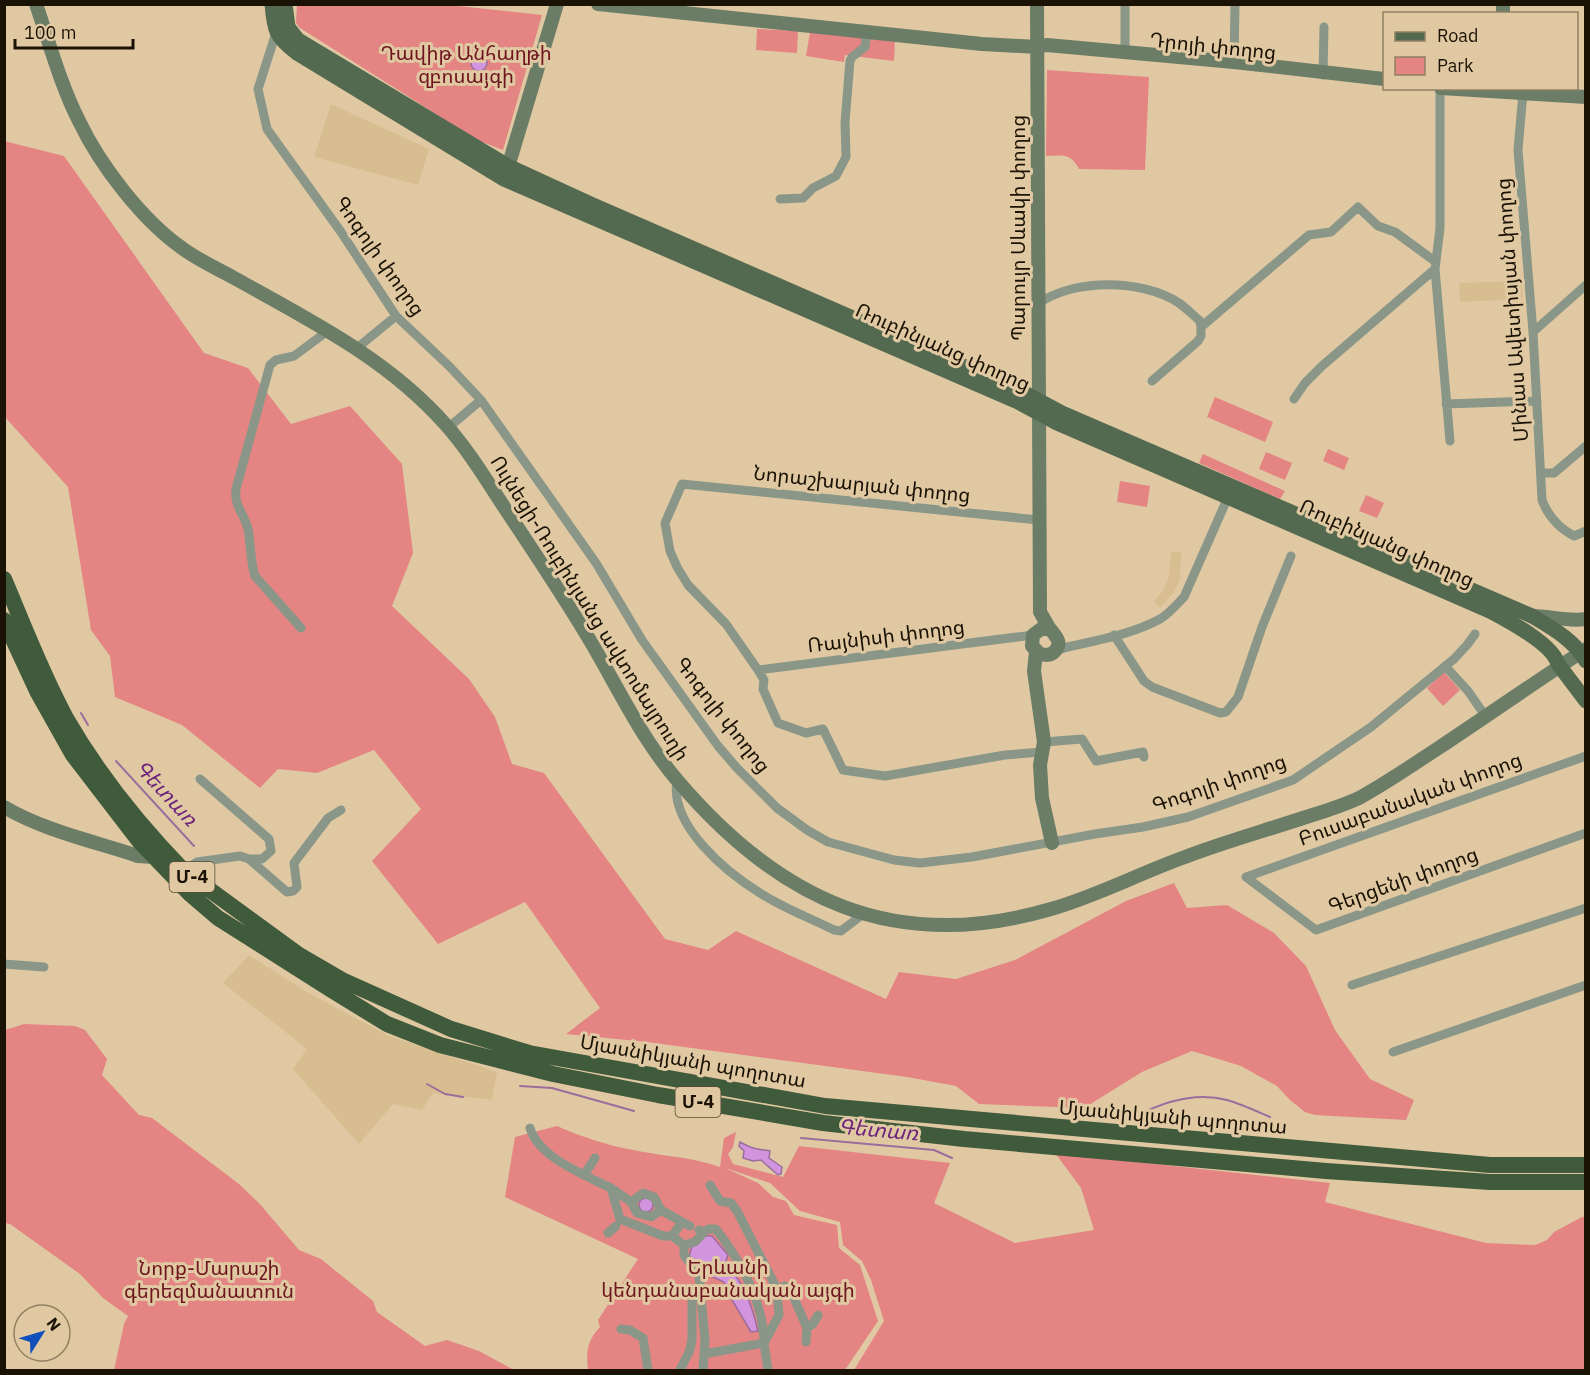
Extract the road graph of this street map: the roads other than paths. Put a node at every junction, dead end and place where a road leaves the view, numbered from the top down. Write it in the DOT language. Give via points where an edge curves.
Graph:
graph roads {
  1 [pos="36,4"];
  2 [pos="272,4"];
  3 [pos="285,4"];
  4 [pos="557,4"];
  5 [pos="598,4"];
  6 [pos="1030,4"];
  7 [pos="1037,4"];
  8 [pos="1125,4"];
  9 [pos="1236,4"];
  10 [pos="1324,27"];
  11 [pos="282,30"];
  12 [pos="867,31"];
  13 [pos="1034,47"];
  14 [pos="1125,52"];
  15 [pos="1234,62"];
  16 [pos="1323,75"];
  17 [pos="1383,81"];
  18 [pos="1441,90"];
  19 [pos="1501,90"];
  20 [pos="1523,93"];
  21 [pos="1586,97"];
  22 [pos="506,172"];
  23 [pos="780,199"];
  24 [pos="1436,266"];
  25 [pos="1586,285"];
  26 [pos="1038,304"];
  27 [pos="396,316"];
  28 [pos="1201,327"];
  29 [pos="329,330"];
  30 [pos="1533,332"];
  31 [pos="357,348"];
  32 [pos="1152,381"];
  33 [pos="1294,399"];
  34 [pos="481,400"];
  35 [pos="1537,401"];
  36 [pos="1446,404"];
  37 [pos="1035,405"];
  38 [pos="448,428"];
  39 [pos="1450,441"];
  40 [pos="1586,446"];
  41 [pos="1541,473"];
  42 [pos="1228,497"];
  43 [pos="1036,519"];
  44 [pos="1586,531"];
  45 [pos="1291,556"];
  46 [pos="4,579"];
  47 [pos="1532,616"];
  48 [pos="4,620"];
  49 [pos="1586,620"];
  50 [pos="301,628"];
  51 [pos="1475,634"];
  52 [pos="1114,635"];
  53 [pos="1040,644"];
  54 [pos="1580,648"];
  55 [pos="1557,660"];
  56 [pos="1586,661"];
  57 [pos="1444,666"];
  58 [pos="758,670"];
  59 [pos="1586,671"];
  60 [pos="1570,679"];
  61 [pos="1586,701"];
  62 [pos="1486,717"];
  63 [pos="1043,747"];
  64 [pos="1586,756"];
  65 [pos="1144,757"];
  66 [pos="200,779"];
  67 [pos="677,780"];
  68 [pos="4,807"];
  69 [pos="341,810"];
  70 [pos="1586,833"];
  71 [pos="1052,843"];
  72 [pos="153,857"];
  73 [pos="249,859"];
  74 [pos="184,871"];
  75 [pos="1246,877"];
  76 [pos="1586,908"];
  77 [pos="862,915"];
  78 [pos="4,964"];
  79 [pos="44,967"];
  80 [pos="1352,985"];
  81 [pos="1586,985"];
  82 [pos="1394,1052"];
  83 [pos="530,1128"];
  84 [pos="595,1158"];
  85 [pos="1586,1165"];
  86 [pos="584,1175"];
  87 [pos="1586,1182"];
  88 [pos="710,1185"];
  89 [pos="611,1188"];
  90 [pos="631,1202"];
  91 [pos="661,1210"];
  92 [pos="644,1215"];
  93 [pos="618,1224"];
  94 [pos="694,1228"];
  95 [pos="640,1231"];
  96 [pos="608,1233"];
  97 [pos="674,1237"];
  98 [pos="684,1245"];
  99 [pos="777,1289"];
  100 [pos="818,1315"];
  101 [pos="807,1328"];
  102 [pos="621,1329"];
  103 [pos="705,1340"];
  104 [pos="764,1342"];
  105 [pos="806,1342"];
  106 [pos="704,1354"];
  107 [pos="648,1371"];
  108 [pos="680,1371"];
  109 [pos="703,1371"];
  110 [pos="768,1371"];
  1 -- 29 [label="street, Ուլնեցի-Ռուբինյանց ավտոմայրուղի" via="78,121 134,204 182,249"];
  2 -- 11 [label="main road"];
  3 -- 11 [label="main road"];
  4 -- 22 [label="street"];
  5 -- 12 [label="street, Դրոյի փողոց"];
  6 -- 13 [label="street, Պարույր Սևակի փողոց"];
  7 -- 13 [label="street, Պարույր Սևակի փողոց"];
  8 -- 14 [label="street"];
  9 -- 15 [label="street"];
  10 -- 16 [label="street"];
  11 -- 22 [label="main road, Ռուբինյանց փողոց" via="281,40 297,53"];
  11 -- 27 [label="street, Գոգոլի փողոց" via="258,89 267,129"];
  12 -- 13 [label="street, Դրոյի փողոց"];
  12 -- 23 [label="street" via="865,47 850,61 846,157 836,176 813,188 804,198"];
  13 -- 14 [label="street, Դրոյի փողոց"];
  13 -- 16 [label="street, Դրոյի փողոց"];
  13 -- 26 [label="street, Պարույր Սևակի փողոց"];
  13 -- 37 [label="street, Պարույր Սևակի փողոց"];
  14 -- 15 [label="street, Դրոյի փողոց"];
  15 -- 16 [label="street, Դրոյի փողոց"];
  16 -- 17 [label="street, Դրոյի փողոց"];
  18 -- 24 [label="street"];
  19 -- 20 [label="street"];
  20 -- 21 [label="street"];
  20 -- 30 [label="street, Մինաս Ավետիսյան փողոց" via="1518,150"];
  22 -- 37 [label="main road, Ռուբինյանց փողոց"];
  24 -- 28 [label="street" via="1395,232 1378,226 1358,207 1331,232 1309,235"];
  24 -- 33 [label="street" via="1322,366"];
  24 -- 36 [label="street"];
  25 -- 30 [label="street"];
  26 -- 28 [label="street" via="1081,286 1131,286 1178,302 1200,321"];
  26 -- 37 [label="street, Պարույր Սևակի փողոց"];
  27 -- 31 [label="street"];
  27 -- 34 [label="street, Գոգոլի փողոց"];
  28 -- 32 [label="street" via="1198,341"];
  29 -- 31 [label="street, Ուլնեցի-Ռուբինյանց ավտոմայրուղի"];
  29 -- 50 [label="street" via="294,356 270,365 234,501 248,527 255,576"];
  30 -- 35 [label="street, Մինաս Ավետիսյան փողոց"];
  31 -- 38 [label="street, Ուլնեցի-Ռուբինյանց ավտոմայրուղի" via="404,384"];
  34 -- 38 [label="street"];
  34 -- 71 [label="street, Գոգոլի փողոց" via="596,562 642,640 718,746 777,808 828,842 894,860 920,863"];
  35 -- 36 [label="street"];
  35 -- 41 [label="street, Մինաս Ավետիսյան փողոց"];
  36 -- 39 [label="street"];
  37 -- 42 [label="main road, Ռուբինյանց փողոց" via="1055,422"];
  37 -- 43 [label="street, Պարույր Սևակի փողոց"];
  37 -- 47 [label="main road, Ռուբինյանց փողոց" via="1064,414"];
  38 -- 67 [label="street, Ուլնեցի-Ռուբինյանց ավտոմայրուղի" via="562,595 638,727"];
  40 -- 41 [label="street" via="1554,473"];
  41 -- 44 [label="street, Մինաս Ավետիսյան փողոց" via="1542,500 1553,520 1574,536"];
  42 -- 52 [label="street" via="1184,597 1161,619"];
  42 -- 55 [label="main road, Ռուբինյանց փողոց" via="1490,611 1531,636"];
  43 -- 53 [label="street, Պարույր Սևակի փողոց"];
  43 -- 58 [label="street, Նորաշխարյան փողոց" via="682,484 665,523 670,551 688,585 726,624"];
  45 -- 52 [label="street" via="1238,697 1226,712 1152,687"];
  46 -- 74 [label="highway, Մյասնիկյանի պողոտա / Մ-4" via="47,680 85,748 134,814"];
  47 -- 49 [label="street"];
  47 -- 54 [label="main road, Ռուբինյանց փողոց"];
  48 -- 72 [label="highway, Մյասնիկյանի պողոտա / Մ-4" via="73,755 117,816"];
  51 -- 57 [label="street, Գոգոլի փողոց"];
  52 -- 53 [label="street, Ռայնիսի փողոց" via="1076,644"];
  53 -- 58 [label="street, Ռայնիսի փողոց"];
  53 -- 63 [label="street, Պարույր Սևակի փողոց"];
  54 -- 55 [label="main road" via="1564,651"];
  54 -- 56 [label="main road, Ռուբինյանց փողոց"];
  54 -- 62 [label="street, Ուլնեցի-Ռուբինյանց ավտոմայրուղի"];
  55 -- 60 [label="main road, Ռուբինյանց փողոց"];
  57 -- 62 [label="street"];
  57 -- 71 [label="street, Գոգոլի փողոց" via="1371,727 1293,780 1188,817"];
  58 -- 63 [label="street" via="778,723 806,733 823,729 843,770 885,776"];
  59 -- 60 [label="main road"];
  60 -- 61 [label="main road, Ռուբինյանց փողոց"];
  62 -- 77 [label="street, Ուլնեցի-Ռուբինյանց ավտոմայրուղի" via="1358,798 1189,855 1058,907 989,922 947,924 897,922"];
  63 -- 65 [label="street" via="1082,739 1096,761 1143,752"];
  63 -- 71 [label="street, Պարույր Սևակի փողոց" via="1042,798"];
  64 -- 75 [label="street, Բուսաբանական փողոց"];
  66 -- 73 [label="street" via="269,839 270,851 262,859"];
  67 -- 77 [label="street, Ուլնեցի-Ռուբինյանց ավտոմայրուղի" via="729,835 777,874 808,893"];
  67 -- 77 [label="street" via="675,792 686,822 732,873 761,893 834,930 841,931"];
  68 -- 72 [label="street" via="45,826 138,856"];
  69 -- 73 [label="street" via="328,818 294,863 294,891 287,892"];
  70 -- 75 [label="street, Գերցենի փողոց" via="1316,930"];
  72 -- 87 [label="highway, Մյասնիկյանի պողոտա / Մ-4" via="218,918 387,1024 440,1045 541,1072 823,1123 952,1138 1338,1172 1490,1182"];
  73 -- 74 [label="street" via="240,856 197,862"];
  74 -- 85 [label="highway, Մյասնիկյանի պողոտա / Մ-4" via="299,955 342,980 451,1029 529,1053 825,1106 1490,1165"];
  76 -- 80 [label="street"];
  78 -- 79 [label="street"];
  81 -- 82 [label="street"];
  83 -- 86 [label="street" via="539,1146"];
  84 -- 86 [label="street"];
  86 -- 89 [label="street"];
  88 -- 99 [label="street" via="720,1201 731,1203 737,1211"];
  89 -- 90 [label="street"];
  89 -- 93 [label="street"];
  90 -- 91 [label="street" via="643,1193 654,1197"];
  90 -- 92 [label="street" via="637,1213"];
  91 -- 92 [label="street" via="651,1217"];
  91 -- 94 [label="street"];
  92 -- 95 [label="street"];
  93 -- 95 [label="street"];
  93 -- 96 [label="street"];
  94 -- 97 [label="street"];
  94 -- 98 [label="street" via="695,1242"];
  94 -- 104 [label="street" via="716,1228 737,1260 757,1303"];
  95 -- 97 [label="street"];
  97 -- 98 [label="street"];
  98 -- 103 [label="street" via="684,1255 699,1275"];
  99 -- 101 [label="street" via="785,1286 791,1291"];
  99 -- 104 [label="street" via="778,1315"];
  100 -- 101 [label="street"];
  101 -- 105 [label="street"];
  102 -- 107 [label="street" via="643,1338"];
  103 -- 106 [label="street"];
  103 -- 108 [label="street" via="693,1296 692,1339"];
  104 -- 106 [label="street"];
  104 -- 110 [label="street"];
  106 -- 109 [label="street"];
}
